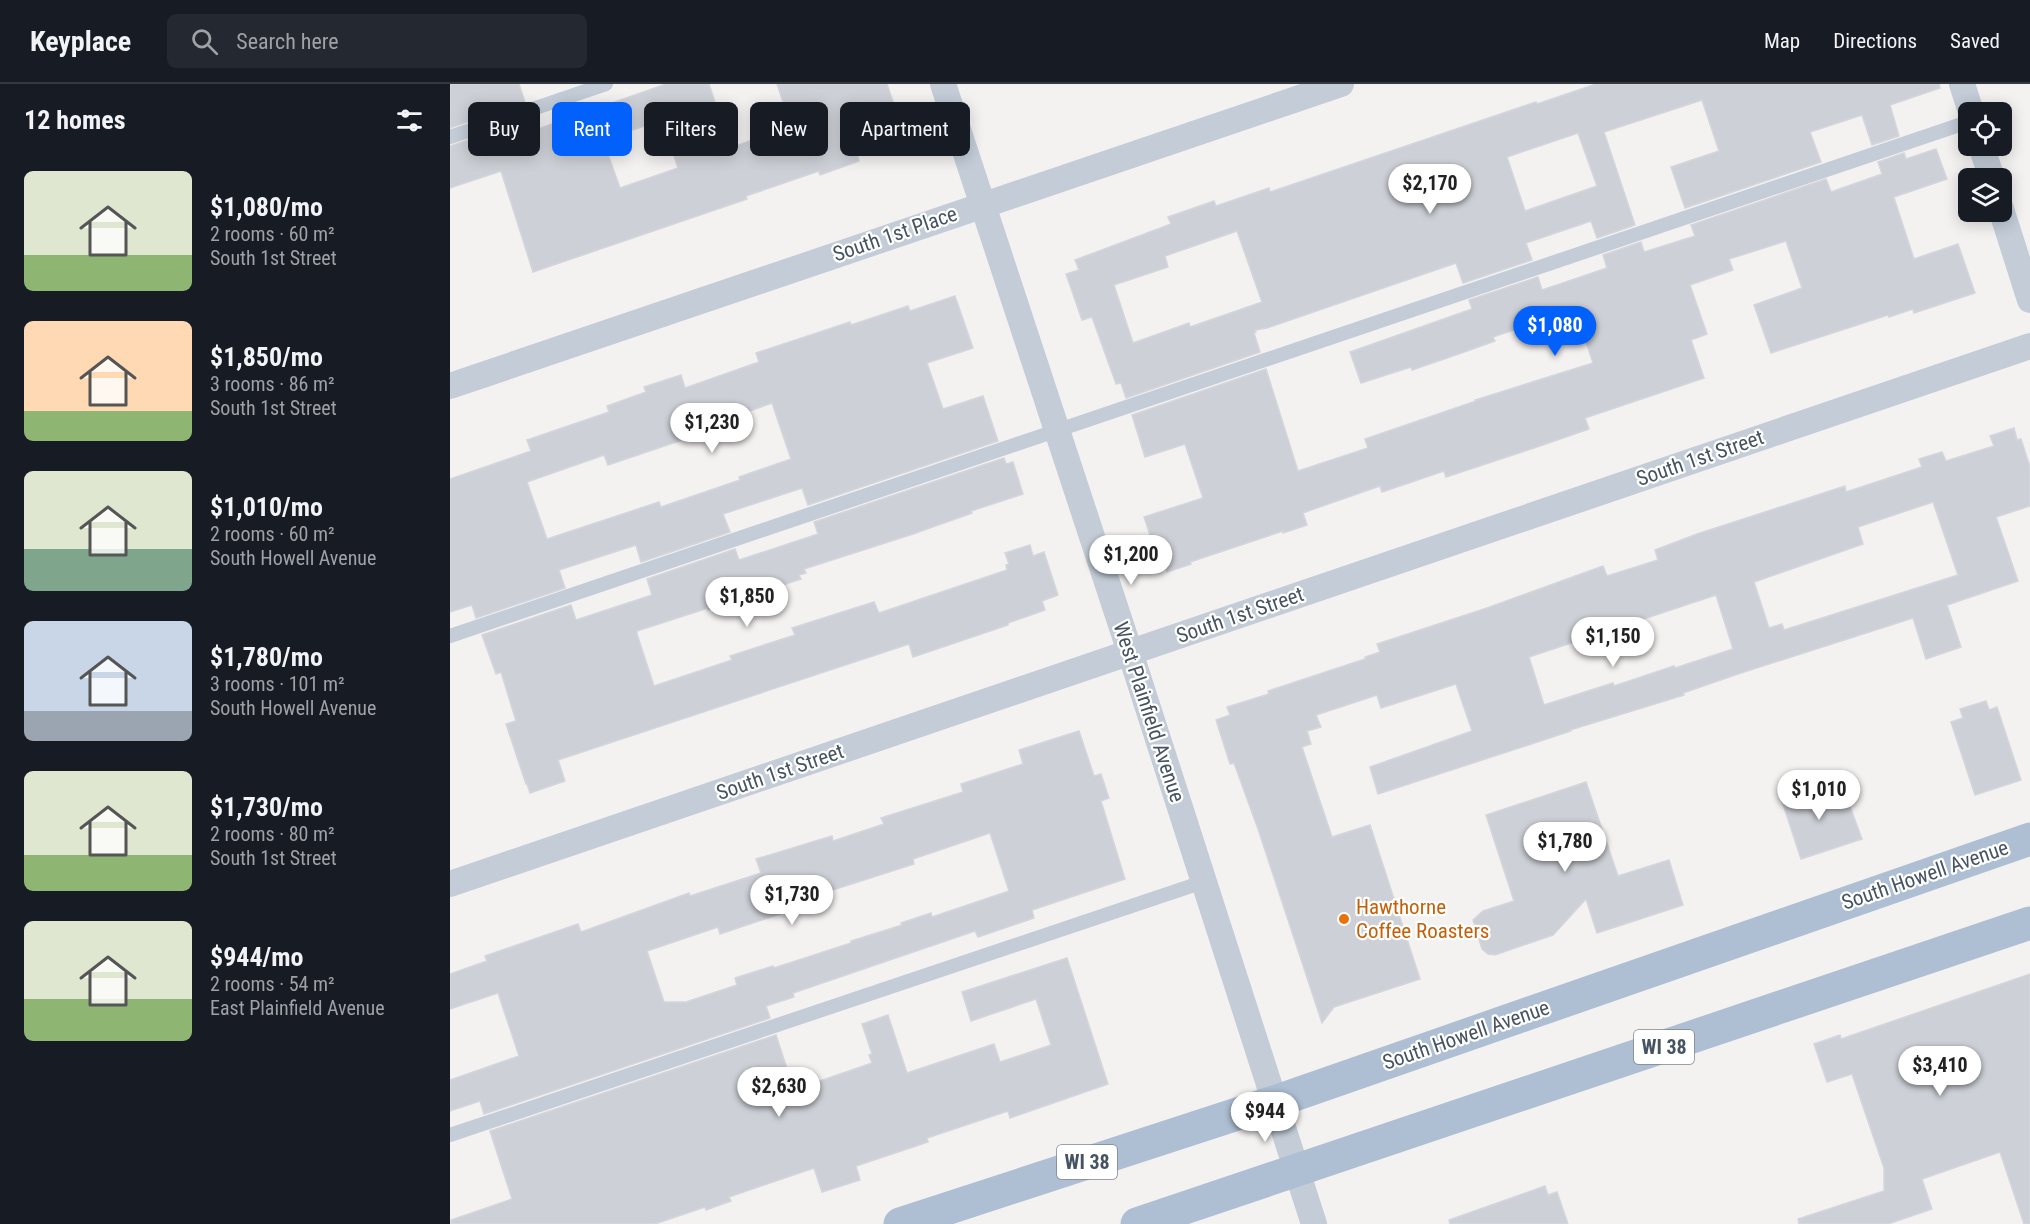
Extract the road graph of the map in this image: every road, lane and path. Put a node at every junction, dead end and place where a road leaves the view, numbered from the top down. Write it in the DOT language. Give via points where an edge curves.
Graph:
graph roads {
  1 [pos="606,84"];
  2 [pos="943,84"];
  3 [pos="1341,84"];
  4 [pos="1962,84"];
  5 [pos="1968,102"];
  6 [pos="1958,125"];
  7 [pos="450,137"];
  8 [pos="981,204"];
  9 [pos="2005,222"];
  10 [pos="2030,300"];
  11 [pos="2030,346"];
  12 [pos="450,386"];
  13 [pos="1056,432"];
  14 [pos="450,636"];
  15 [pos="1130,652"];
  16 [pos="2030,839"];
  17 [pos="1203,882"];
  18 [pos="450,884"];
  19 [pos="2030,923"];
  20 [pos="1274,1102"];
  21 [pos="450,1135"];
  22 [pos="1297,1171"];
  23 [pos="900,1224"];
  24 [pos="1137,1224"];
  25 [pos="1314,1224"];
  1 -- 7 [label="lane"];
  2 -- 8 [label="street, West Plainfield Avenue"];
  3 -- 8 [label="street, South 1st Place"];
  4 -- 5 [label="street"];
  6 -- 13 [label="lane"];
  8 -- 12 [label="street, South 1st Place"];
  8 -- 13 [label="street, West Plainfield Avenue"];
  9 -- 10 [label="street"];
  11 -- 15 [label="street, South 1st Street"];
  13 -- 14 [label="lane"];
  13 -- 15 [label="street, West Plainfield Avenue"];
  15 -- 17 [label="street, West Plainfield Avenue"];
  15 -- 18 [label="street, South 1st Street"];
  16 -- 20 [label="main road, South Howell Avenue / WI 38"];
  17 -- 20 [label="street, West Plainfield Avenue"];
  17 -- 21 [label="lane"];
  19 -- 22 [label="main road, WI 38"];
  20 -- 22 [label="street, West Plainfield Avenue"];
  20 -- 23 [label="main road, South Howell Avenue / WI 38"];
  22 -- 24 [label="main road, WI 38"];
  22 -- 25 [label="street, West Plainfield Avenue"];
}
